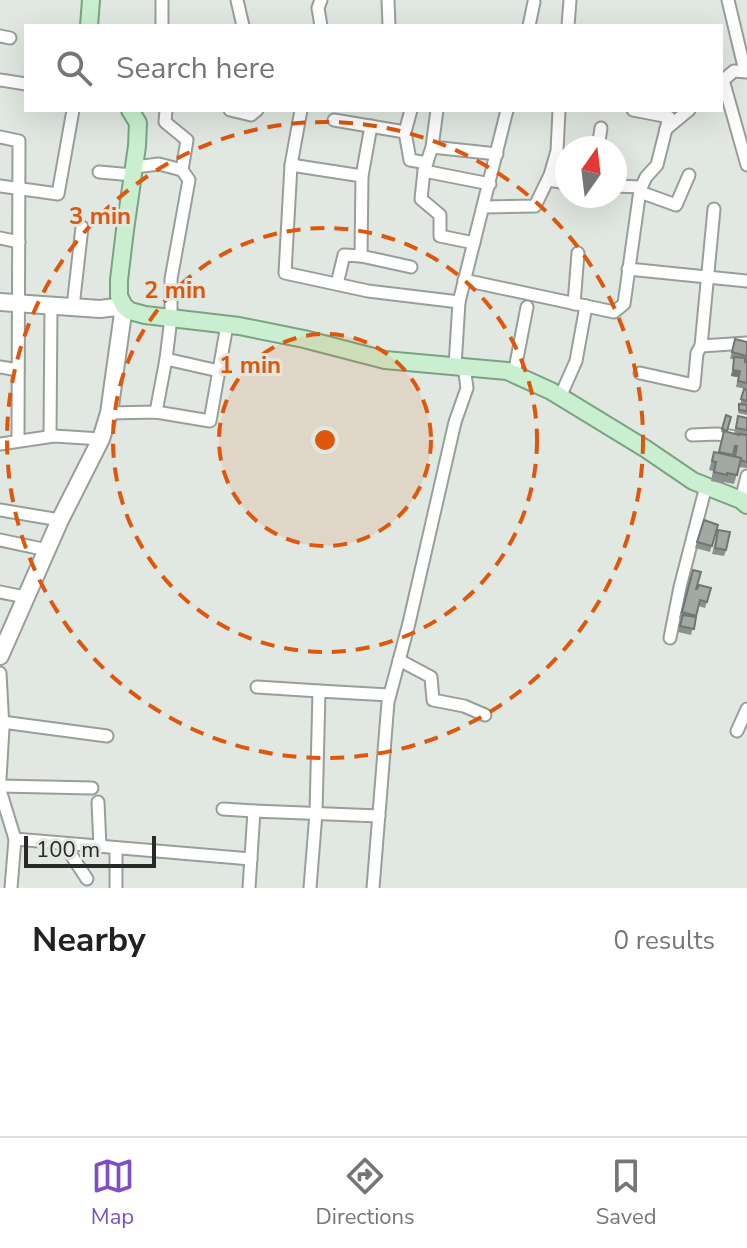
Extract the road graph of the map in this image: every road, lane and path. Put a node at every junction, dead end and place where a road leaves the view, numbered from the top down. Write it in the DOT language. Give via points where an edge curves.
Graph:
graph roads {
  1 [pos="91,0"];
  2 [pos="162,0"];
  3 [pos="237,0"];
  4 [pos="321,0"];
  5 [pos="388,0"];
  6 [pos="570,0"];
  7 [pos="728,0"];
  8 [pos="534,2"];
  9 [pos="89,24"];
  10 [pos="162,24"];
  11 [pos="243,24"];
  12 [pos="321,24"];
  13 [pos="389,24"];
  14 [pos="529,24"];
  15 [pos="568,24"];
  16 [pos="746,72"];
  17 [pos="0,80"];
  18 [pos="723,80"];
  19 [pos="24,84"];
  20 [pos="723,84"];
  21 [pos="73,112"];
  22 [pos="131,112"];
  23 [pos="166,112"];
  24 [pos="301,112"];
  25 [pos="410,112"];
  26 [pos="437,112"];
  27 [pos="507,112"];
  28 [pos="559,112"];
  29 [pos="643,112"];
  30 [pos="687,112"];
  31 [pos="334,120"];
  32 [pos="371,126"];
  33 [pos="601,128"];
  34 [pos="666,129"];
  35 [pos="405,132"];
  36 [pos="561,136"];
  37 [pos="600,136"];
  38 [pos="0,137"];
  39 [pos="432,147"];
  40 [pos="497,154"];
  41 [pos="291,165"];
  42 [pos="747,165"];
  43 [pos="555,166"];
  44 [pos="425,167"];
  45 [pos="182,170"];
  46 [pos="134,171"];
  47 [pos="99,172"];
  48 [pos="689,175"];
  49 [pos="362,176"];
  50 [pos="548,180"];
  51 [pos="555,181"];
  52 [pos="490,184"];
  53 [pos="0,186"];
  54 [pos="627,187"];
  55 [pos="19,189"];
  56 [pos="640,189"];
  57 [pos="484,207"];
  58 [pos="714,209"];
  59 [pos="82,227"];
  60 [pos="0,238"];
  61 [pos="19,242"];
  62 [pos="474,243"];
  63 [pos="578,253"];
  64 [pos="361,256"];
  65 [pos="411,267"];
  66 [pos="628,269"];
  67 [pos="707,278"];
  68 [pos="464,280"];
  69 [pos="747,281"];
  70 [pos="337,284"];
  71 [pos="0,302"];
  72 [pos="459,302"];
  73 [pos="18,304"];
  74 [pos="580,305"];
  75 [pos="51,306"];
  76 [pos="124,306"];
  77 [pos="73,307"];
  78 [pos="527,307"];
  79 [pos="171,318"];
  80 [pos="227,325"];
  81 [pos="747,343"];
  82 [pos="701,346"];
  83 [pos="166,359"];
  84 [pos="460,366"];
  85 [pos="0,367"];
  86 [pos="18,370"];
  87 [pos="219,371"];
  88 [pos="640,373"];
  89 [pos="514,374"];
  90 [pos="560,397"];
  91 [pos="156,412"];
  92 [pos="109,413"];
  93 [pos="692,435"];
  94 [pos="50,436"];
  95 [pos="101,439"];
  96 [pos="747,439"];
  97 [pos="18,440"];
  98 [pos="0,444"];
  99 [pos="747,476"];
  100 [pos="706,486"];
  101 [pos="744,503"];
  102 [pos="0,510"];
  103 [pos="60,520"];
  104 [pos="0,540"];
  105 [pos="47,550"];
  106 [pos="1,595"];
  107 [pos="25,597"];
  108 [pos="7,624"];
  109 [pos="670,638"];
  110 [pos="0,656"];
  111 [pos="399,660"];
  112 [pos="0,673"];
  113 [pos="257,687"];
  114 [pos="319,691"];
  115 [pos="389,695"];
  116 [pos="747,709"];
  117 [pos="485,715"];
  118 [pos="2,722"];
  119 [pos="737,731"];
  120 [pos="107,736"];
  121 [pos="0,779"];
  122 [pos="0,788"];
  123 [pos="92,788"];
  124 [pos="98,802"];
  125 [pos="223,809"];
  126 [pos="254,811"];
  127 [pos="316,813"];
  128 [pos="379,816"];
  129 [pos="15,839"];
  130 [pos="64,844"];
  131 [pos="100,847"];
  132 [pos="116,848"];
  133 [pos="251,859"];
  134 [pos="87,879"];
  135 [pos="11,888"];
  136 [pos="116,888"];
  137 [pos="249,888"];
  138 [pos="310,888"];
  139 [pos="373,888"];
  1 -- 9 [label="main road"];
  2 -- 10 [label="street"];
  3 -- 11 [label="street"];
  4 -- 12 [label="street"];
  5 -- 13 [label="street"];
  6 -- 15 [label="street"];
  7 -- 16 [label="street"];
  8 -- 14 [label="street"];
  16 -- 18 [label="street" via="734,71"];
  17 -- 19 [label="street"];
  20 -- 42 [label="street"];
  21 -- 55 [label="street" via="58,194"];
  22 -- 46 [label="main road" via="138,123"];
  23 -- 45 [label="street" via="165,122 187,140"];
  24 -- 41 [label="street"];
  25 -- 35 [label="street"];
  26 -- 39 [label="street"];
  27 -- 40 [label="street"];
  28 -- 36 [label="street"];
  29 -- 34 [label="street" via="669,117"];
  30 -- 34 [label="street"];
  31 -- 32 [label="street"];
  32 -- 35 [label="street"];
  32 -- 49 [label="street"];
  33 -- 37 [label="street"];
  34 -- 56 [label="street" via="657,165"];
  35 -- 44 [label="street" via="410,160"];
  38 -- 55 [label="street" via="19,141"];
  39 -- 40 [label="street"];
  39 -- 44 [label="street"];
  40 -- 52 [label="street"];
  41 -- 49 [label="street"];
  41 -- 70 [label="street" via="285,273"];
  43 -- 50 [label="street"];
  44 -- 52 [label="street"];
  44 -- 62 [label="street" via="421,199 440,215 440,236"];
  45 -- 46 [label="street" via="159,164"];
  45 -- 79 [label="street" via="189,180 171,279"];
  46 -- 47 [label="street"];
  46 -- 76 [label="main road" via="119,280"];
  48 -- 56 [label="street" via="676,205"];
  49 -- 64 [label="street"];
  50 -- 51 [label="street"];
  50 -- 57 [label="street" via="535,206"];
  52 -- 57 [label="street"];
  53 -- 55 [label="street"];
  54 -- 56 [label="street"];
  55 -- 61 [label="street"];
  56 -- 66 [label="street"];
  57 -- 62 [label="street"];
  58 -- 67 [label="street"];
  59 -- 77 [label="street"];
  60 -- 61 [label="street"];
  61 -- 73 [label="street"];
  62 -- 68 [label="street"];
  63 -- 74 [label="street"];
  64 -- 65 [label="street"];
  64 -- 70 [label="street" via="344,255"];
  66 -- 67 [label="street"];
  66 -- 74 [label="street" via="624,304 614,312"];
  67 -- 69 [label="street"];
  67 -- 82 [label="street"];
  68 -- 72 [label="street"];
  68 -- 74 [label="street"];
  70 -- 72 [label="street"];
  71 -- 73 [label="street"];
  72 -- 84 [label="street"];
  73 -- 75 [label="street"];
  73 -- 86 [label="street"];
  74 -- 90 [label="street" via="576,361"];
  75 -- 77 [label="street"];
  75 -- 94 [label="street"];
  76 -- 77 [label="street"];
  76 -- 79 [label="main road"];
  76 -- 92 [label="street"];
  78 -- 89 [label="street"];
  79 -- 80 [label="main road"];
  79 -- 83 [label="street"];
  80 -- 84 [label="main road" via="385,360"];
  80 -- 87 [label="street"];
  81 -- 82 [label="street"];
  82 -- 88 [label="street" via="694,385"];
  83 -- 87 [label="street"];
  83 -- 91 [label="street"];
  84 -- 89 [label="main road"];
  84 -- 111 [label="street" via="467,388"];
  85 -- 86 [label="street"];
  86 -- 97 [label="street"];
  87 -- 91 [label="street" via="210,421"];
  89 -- 90 [label="main road"];
  90 -- 100 [label="main road"];
  91 -- 92 [label="street"];
  92 -- 95 [label="street"];
  93 -- 96 [label="street"];
  94 -- 95 [label="street"];
  94 -- 97 [label="street"];
  95 -- 103 [label="street"];
  97 -- 98 [label="street"];
  99 -- 101 [label="street"];
  100 -- 101 [label="main road"];
  100 -- 109 [label="street"];
  102 -- 103 [label="street"];
  103 -- 105 [label="street"];
  104 -- 105 [label="street"];
  105 -- 107 [label="street"];
  106 -- 107 [label="street"];
  107 -- 108 [label="street"];
  108 -- 110 [label="street"];
  111 -- 115 [label="street"];
  111 -- 117 [label="street" via="431,677 433,700"];
  112 -- 118 [label="street"];
  113 -- 114 [label="street"];
  114 -- 115 [label="street"];
  114 -- 127 [label="street"];
  115 -- 128 [label="street"];
  116 -- 119 [label="street"];
  118 -- 120 [label="street"];
  118 -- 121 [label="street"];
  122 -- 123 [label="street"];
  122 -- 129 [label="street"];
  124 -- 131 [label="street"];
  125 -- 126 [label="street"];
  126 -- 127 [label="street"];
  126 -- 133 [label="street"];
  127 -- 128 [label="street"];
  127 -- 138 [label="street"];
  128 -- 139 [label="street"];
  129 -- 130 [label="street"];
  129 -- 135 [label="street"];
  130 -- 131 [label="street"];
  130 -- 134 [label="street"];
  131 -- 132 [label="street"];
  132 -- 133 [label="street"];
  132 -- 136 [label="street"];
  133 -- 137 [label="street"];
}
